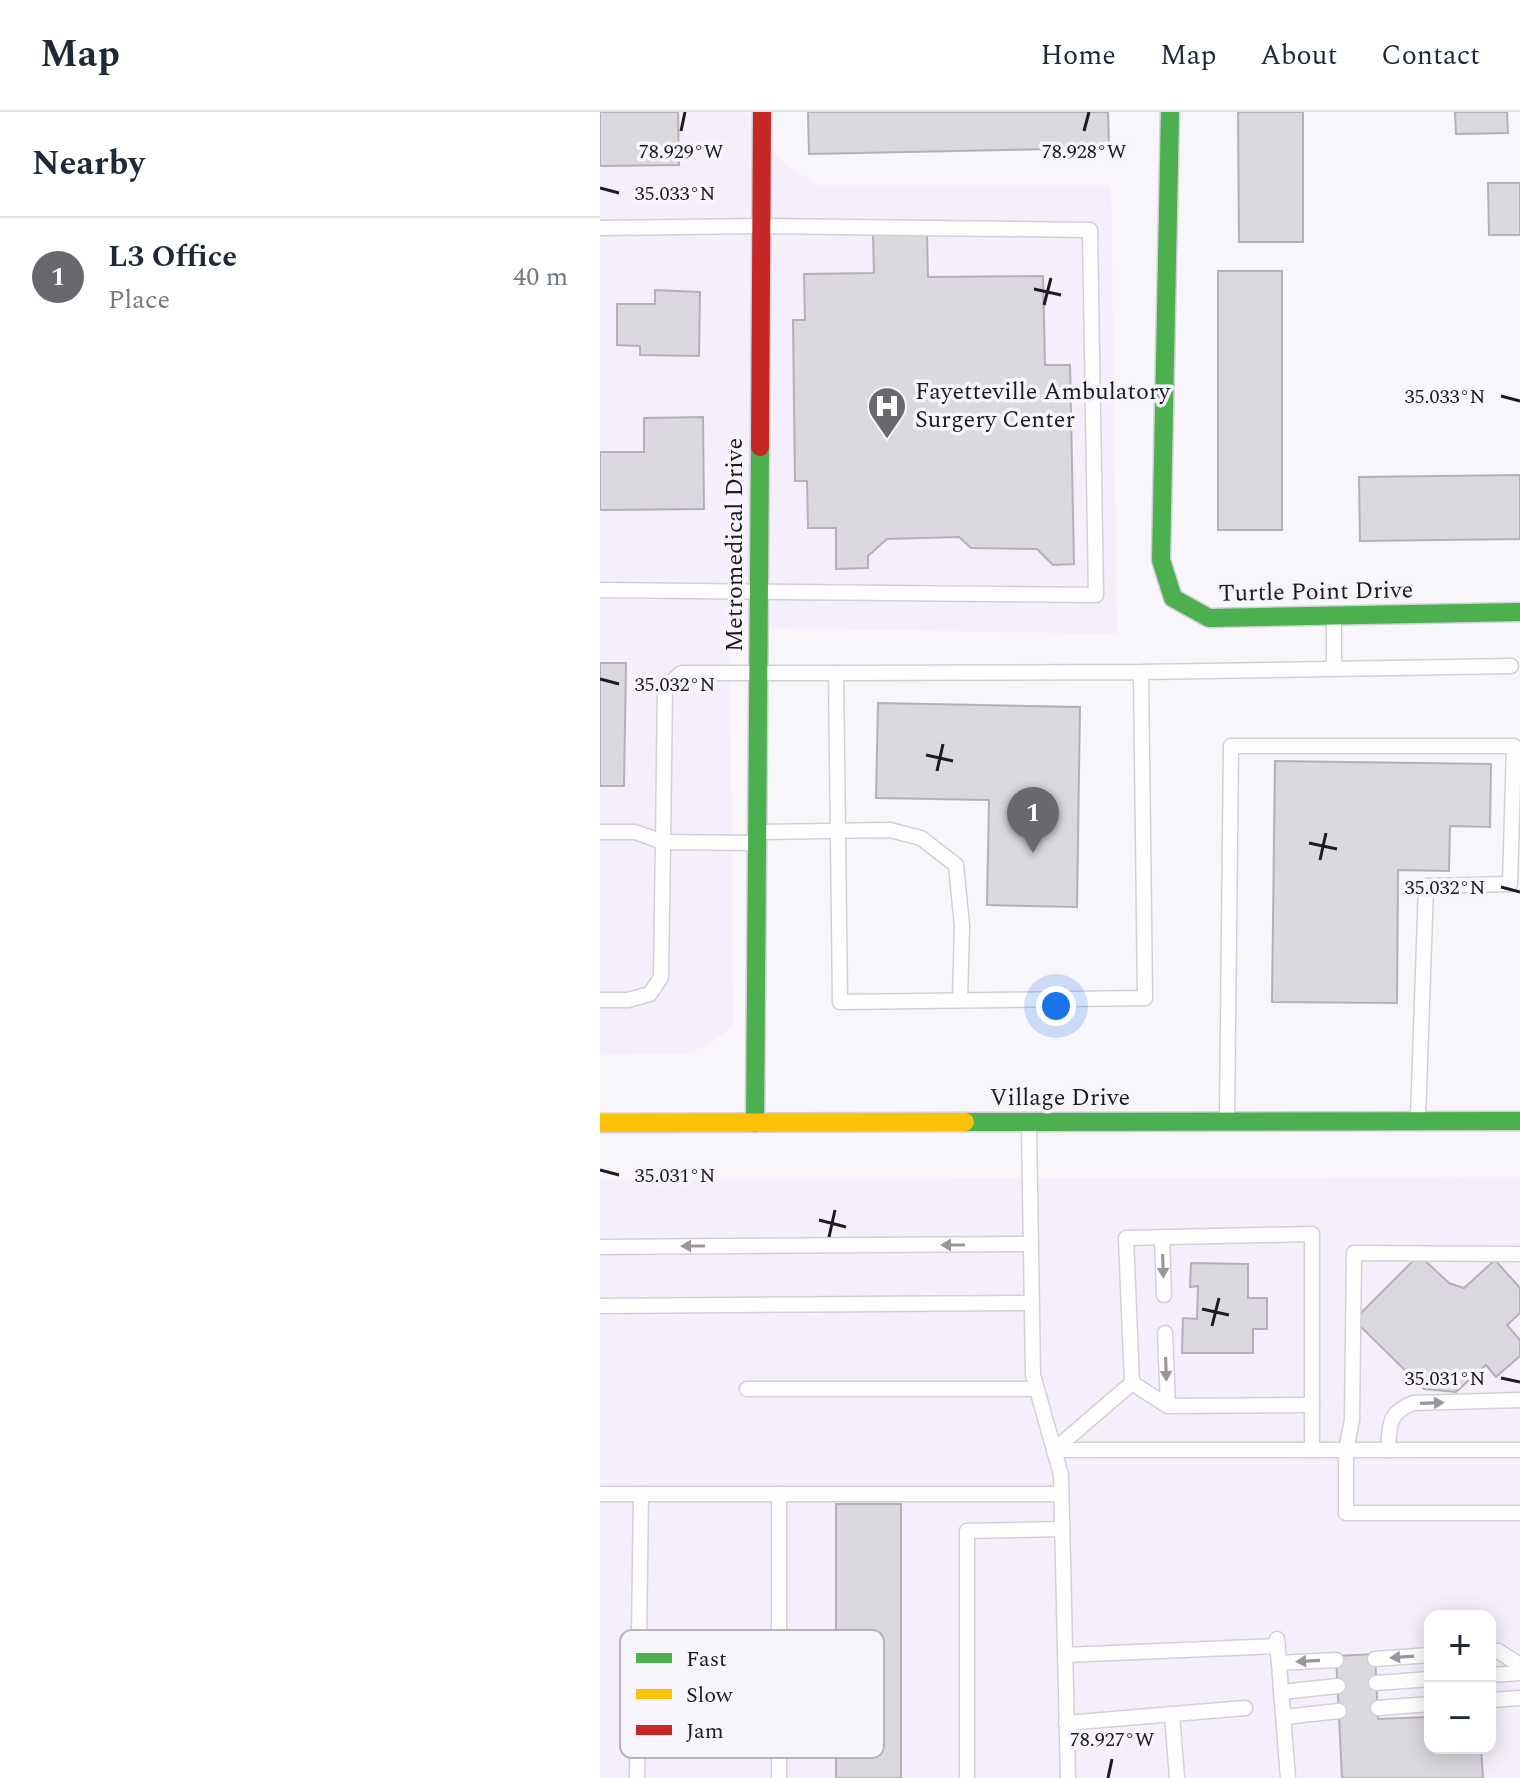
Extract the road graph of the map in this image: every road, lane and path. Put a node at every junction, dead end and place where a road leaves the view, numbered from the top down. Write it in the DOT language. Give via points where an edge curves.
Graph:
graph roads {
  1 [pos="762,112"];
  2 [pos="1170,112"];
  3 [pos="761,226"];
  4 [pos="600,228"];
  5 [pos="600,590"];
  6 [pos="759,592"];
  7 [pos="1520,612"];
  8 [pos="1333,616"];
  9 [pos="1511,666"];
  10 [pos="1334,669"];
  11 [pos="1141,672"];
  12 [pos="836,673"];
  13 [pos="758,674"];
  14 [pos="600,832"];
  15 [pos="838,832"];
  16 [pos="757,837"];
  17 [pos="663,842"];
  18 [pos="600,1000"];
  19 [pos="960,1000"];
  20 [pos="1520,1121"];
  21 [pos="1028,1122"];
  22 [pos="1227,1122"];
  23 [pos="1418,1122"];
  24 [pos="600,1123"];
  25 [pos="755,1123"];
  26 [pos="1162,1237"];
  27 [pos="1031,1244"];
  28 [pos="600,1247"];
  29 [pos="1520,1254"];
  30 [pos="1164,1295"];
  31 [pos="1031,1303"];
  32 [pos="600,1306"];
  33 [pos="1165,1333"];
  34 [pos="1132,1383"];
  35 [pos="747,1389"];
  36 [pos="1036,1389"];
  37 [pos="1520,1400"];
  38 [pos="1312,1405"];
  39 [pos="1168,1406"];
  40 [pos="1054,1450"];
  41 [pos="1312,1450"];
  42 [pos="1346,1450"];
  43 [pos="1388,1450"];
  44 [pos="1520,1450"];
  45 [pos="600,1494"];
  46 [pos="641,1494"];
  47 [pos="779,1494"];
  48 [pos="1061,1494"];
  49 [pos="1520,1513"];
  50 [pos="1062,1529"];
  51 [pos="639,1630"];
  52 [pos="779,1630"];
  53 [pos="1496,1651"];
  54 [pos="1065,1655"];
  55 [pos="1424,1655"];
  56 [pos="1375,1659"];
  57 [pos="1336,1660"];
  58 [pos="1279,1663"];
  59 [pos="1520,1665"];
  60 [pos="1520,1673"];
  61 [pos="1496,1675"];
  62 [pos="1424,1679"];
  63 [pos="1376,1683"];
  64 [pos="1338,1686"];
  65 [pos="1281,1692"];
  66 [pos="1520,1698"];
  67 [pos="1496,1700"];
  68 [pos="1424,1704"];
  69 [pos="1245,1708"];
  70 [pos="1378,1708"];
  71 [pos="1339,1711"];
  72 [pos="1172,1714"];
  73 [pos="1284,1717"];
  74 [pos="1066,1723"];
  75 [pos="637,1758"];
  76 [pos="637,1778"];
  77 [pos="967,1778"];
  78 [pos="1068,1778"];
  79 [pos="1177,1778"];
  80 [pos="1288,1778"];
  1 -- 3 [label="street, Metromedical Drive"];
  2 -- 8 [label="street, Turtle Point Drive" via="1161,560 1173,598 1209,618"];
  3 -- 4 [label="lane"];
  3 -- 6 [label="street, Metromedical Drive"];
  3 -- 6 [label="lane" via="1090,230 1096,595"];
  5 -- 6 [label="lane"];
  6 -- 13 [label="street, Metromedical Drive"];
  7 -- 8 [label="street, Turtle Point Drive"];
  8 -- 10 [label="lane"];
  9 -- 10 [label="lane"];
  10 -- 11 [label="lane"];
  11 -- 12 [label="lane"];
  11 -- 19 [label="lane" via="1145,998"];
  12 -- 13 [label="lane"];
  12 -- 15 [label="lane"];
  13 -- 16 [label="street, Metromedical Drive"];
  13 -- 17 [label="lane" via="681,673 665,688"];
  14 -- 17 [label="lane" via="635,832"];
  15 -- 16 [label="lane"];
  15 -- 19 [label="lane" via="890,830 921,838 956,865 962,926"];
  15 -- 19 [label="lane" via="840,1002"];
  16 -- 17 [label="lane"];
  16 -- 25 [label="street, Metromedical Drive"];
  17 -- 18 [label="lane" via="661,977 650,994"];
  20 -- 23 [label="street, Village Drive"];
  21 -- 22 [label="street, Village Drive"];
  21 -- 25 [label="street, Village Drive"];
  21 -- 27 [label="lane"];
  22 -- 23 [label="street, Village Drive"];
  22 -- 23 [label="lane" via="1231,746 1514,746 1510,884 1426,886"];
  24 -- 25 [label="street, Village Drive"];
  26 -- 30 [label="lane, one-way"];
  26 -- 34 [label="lane" via="1126,1238"];
  26 -- 38 [label="lane" via="1312,1234"];
  27 -- 28 [label="lane, one-way"];
  27 -- 31 [label="lane"];
  29 -- 42 [label="lane" via="1354,1253 1352,1420"];
  31 -- 32 [label="lane"];
  31 -- 36 [label="lane"];
  33 -- 39 [label="lane, one-way"];
  34 -- 39 [label="lane"];
  34 -- 40 [label="lane"];
  35 -- 36 [label="lane"];
  36 -- 40 [label="lane"];
  43 -- 37 [label="lane, one-way" via="1393,1416 1413,1403"];
  38 -- 39 [label="lane"];
  38 -- 41 [label="lane"];
  40 -- 41 [label="lane"];
  40 -- 48 [label="lane"];
  41 -- 42 [label="lane"];
  42 -- 43 [label="lane"];
  42 -- 49 [label="lane" via="1346,1513"];
  43 -- 44 [label="lane"];
  45 -- 46 [label="lane"];
  46 -- 47 [label="lane"];
  46 -- 51 [label="lane"];
  47 -- 48 [label="lane"];
  47 -- 52 [label="lane"];
  48 -- 50 [label="lane"];
  50 -- 54 [label="lane"];
  50 -- 77 [label="lane" via="967,1531"];
  53 -- 59 [label="lane"];
  54 -- 58 [label="lane" via="1277,1642"];
  54 -- 74 [label="lane"];
  55 -- 56 [label="lane, one-way"];
  57 -- 58 [label="lane, one-way"];
  58 -- 65 [label="lane"];
  60 -- 61 [label="lane"];
  62 -- 63 [label="lane"];
  64 -- 65 [label="lane"];
  65 -- 73 [label="lane"];
  66 -- 67 [label="lane"];
  68 -- 70 [label="lane"];
  69 -- 72 [label="lane"];
  71 -- 73 [label="lane"];
  72 -- 74 [label="lane"];
  72 -- 79 [label="lane"];
  73 -- 80 [label="lane"];
  74 -- 78 [label="lane"];
  75 -- 76 [label="lane"];
}
